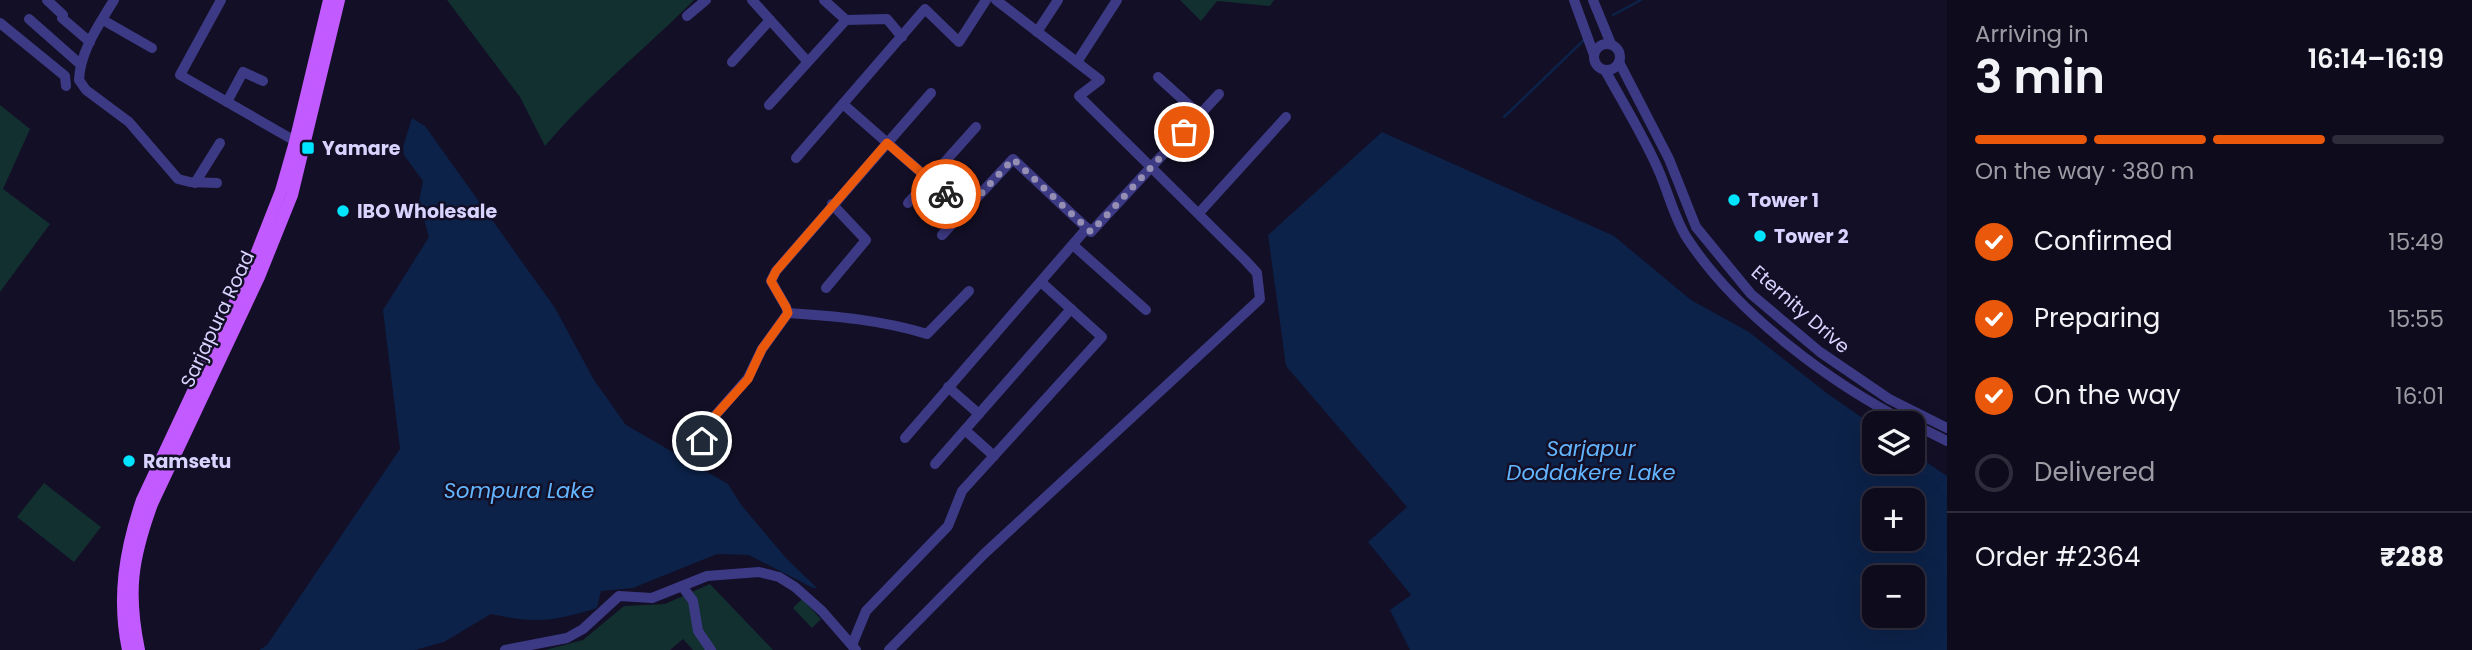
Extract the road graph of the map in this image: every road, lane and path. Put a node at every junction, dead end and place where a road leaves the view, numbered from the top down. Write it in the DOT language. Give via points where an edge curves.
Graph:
graph roads {
  1 [pos="47,0"];
  2 [pos="114,0"];
  3 [pos="220,0"];
  4 [pos="328,0"];
  5 [pos="339,0"];
  6 [pos="706,0"];
  7 [pos="751,0"];
  8 [pos="824,0"];
  9 [pos="986,0"];
  10 [pos="996,0"];
  11 [pos="1058,0"];
  12 [pos="1117,0"];
  13 [pos="1574,0"];
  14 [pos="1593,0"];
  15 [pos="687,16"];
  16 [pos="29,19"];
  17 [pos="103,20"];
  18 [pos="770,20"];
  19 [pos="846,20"];
  20 [pos="0,23"];
  21 [pos="1037,32"];
  22 [pos="902,37"];
  23 [pos="90,42"];
  24 [pos="1611,44"];
  25 [pos="152,48"];
  26 [pos="1594,55"];
  27 [pos="807,61"];
  28 [pos="733,62"];
  29 [pos="1077,62"];
  30 [pos="1619,62"];
  31 [pos="80,64"];
  32 [pos="1605,70"];
  33 [pos="1158,77"];
  34 [pos="263,81"];
  35 [pos="66,86"];
  36 [pos="931,93"];
  37 [pos="1219,93"];
  38 [pos="227,102"];
  39 [pos="843,104"];
  40 [pos="769,105"];
  41 [pos="1200,115"];
  42 [pos="1286,117"];
  43 [pos="976,127"];
  44 [pos="220,143"];
  45 [pos="887,143"];
  46 [pos="300,144"];
  47 [pos="796,158"];
  48 [pos="1151,167"];
  49 [pos="929,180"];
  50 [pos="195,183"];
  51 [pos="217,183"];
  52 [pos="908,203"];
  53 [pos="832,204"];
  54 [pos="965,211"];
  55 [pos="1199,213"];
  56 [pos="1087,228"];
  57 [pos="942,235"];
  58 [pos="1073,245"];
  59 [pos="1041,282"];
  60 [pos="826,288"];
  61 [pos="969,291"];
  62 [pos="1071,309"];
  63 [pos="1146,310"];
  64 [pos="788,313"];
  65 [pos="212,365"];
  66 [pos="948,387"];
  67 [pos="1886,411"];
  68 [pos="979,414"];
  69 [pos="1947,428"];
  70 [pos="965,430"];
  71 [pos="1925,430"];
  72 [pos="905,438"];
  73 [pos="702,441"];
  74 [pos="1947,441"];
  75 [pos="994,456"];
  76 [pos="935,464"];
  77 [pos="682,586"];
  78 [pos="854,648"];
  79 [pos="128,650"];
  80 [pos="139,650"];
  81 [pos="505,650"];
  82 [pos="712,650"];
  83 [pos="890,650"];
  1 -- 23 [label="street"];
  2 -- 17 [label="street"];
  3 -- 38 [label="street" via="180,75"];
  4 -- 46 [label="main road, Sarjapura Road"];
  5 -- 46 [label="main road, Sarjapura Road"];
  6 -- 15 [label="street"];
  7 -- 18 [label="street"];
  8 -- 19 [label="street"];
  9 -- 22 [label="street" via="959,42 925,9"];
  10 -- 21 [label="street"];
  11 -- 21 [label="street"];
  12 -- 29 [label="street"];
  13 -- 26 [label="street, Eternity Drive"];
  14 -- 24 [label="street, Eternity Drive"];
  16 -- 31 [label="street"];
  17 -- 23 [label="street"];
  17 -- 25 [label="street"];
  18 -- 27 [label="street"];
  18 -- 28 [label="street"];
  19 -- 22 [label="street" via="887,19"];
  19 -- 27 [label="street"];
  20 -- 35 [label="street" via="65,76"];
  21 -- 29 [label="street"];
  22 -- 39 [label="street"];
  23 -- 31 [label="street"];
  24 -- 26 [label="street" via="1598,47"];
  24 -- 30 [label="street, Eternity Drive" via="1618,50"];
  26 -- 32 [label="street, Eternity Drive" via="1598,67"];
  27 -- 40 [label="street"];
  29 -- 48 [label="street" via="1100,80 1079,96"];
  30 -- 32 [label="street"];
  30 -- 69 [label="street, Eternity Drive" via="1669,159 1696,227 1751,294 1820,352 1889,399"];
  31 -- 50 [label="street" via="79,80 86,90 129,122 178,179"];
  32 -- 67 [label="street, Eternity Drive" via="1657,167 1685,236 1740,302 1809,360"];
  33 -- 41 [label="street"];
  34 -- 38 [label="street" via="243,72"];
  36 -- 45 [label="street"];
  37 -- 41 [label="street"];
  38 -- 46 [label="street"];
  39 -- 45 [label="street"];
  39 -- 47 [label="street"];
  41 -- 48 [label="street"];
  42 -- 55 [label="street"];
  43 -- 49 [label="street"];
  44 -- 50 [label="street"];
  45 -- 49 [label="street"];
  45 -- 53 [label="street"];
  46 -- 65 [label="main road, Sarjapura Road" via="292,195 264,265"];
  48 -- 55 [label="street"];
  48 -- 56 [label="street" via="1091,232"];
  49 -- 52 [label="street"];
  49 -- 54 [label="street"];
  50 -- 51 [label="street"];
  53 -- 60 [label="street" via="866,240"];
  53 -- 64 [label="street" via="771,281"];
  54 -- 56 [label="street" via="1013,159"];
  54 -- 57 [label="street"];
  55 -- 83 [label="street" via="1257,273 1260,299 984,554"];
  56 -- 58 [label="street"];
  58 -- 59 [label="street"];
  58 -- 63 [label="street"];
  59 -- 62 [label="street"];
  59 -- 66 [label="street"];
  61 -- 64 [label="street" via="927,334 892,323"];
  62 -- 68 [label="street"];
  62 -- 75 [label="street" via="1102,337"];
  64 -- 73 [label="street" via="762,349 748,379 713,418"];
  65 -- 79 [label="main road, Sarjapura Road" via="142,500 132,529 122,587"];
  65 -- 80 [label="main road, Sarjapura Road" via="142,532 131,592"];
  66 -- 68 [label="street"];
  66 -- 72 [label="street"];
  68 -- 70 [label="street"];
  70 -- 75 [label="street"];
  70 -- 76 [label="street"];
  71 -- 74 [label="street, Eternity Drive"];
  75 -- 78 [label="street" via="962,491 948,526 866,611"];
  77 -- 78 [label="street" via="707,576 734,573 779,577 822,611"];
  77 -- 81 [label="street" via="652,598 619,596 567,638"];
  77 -- 82 [label="street" via="693,601 698,631"];
}
